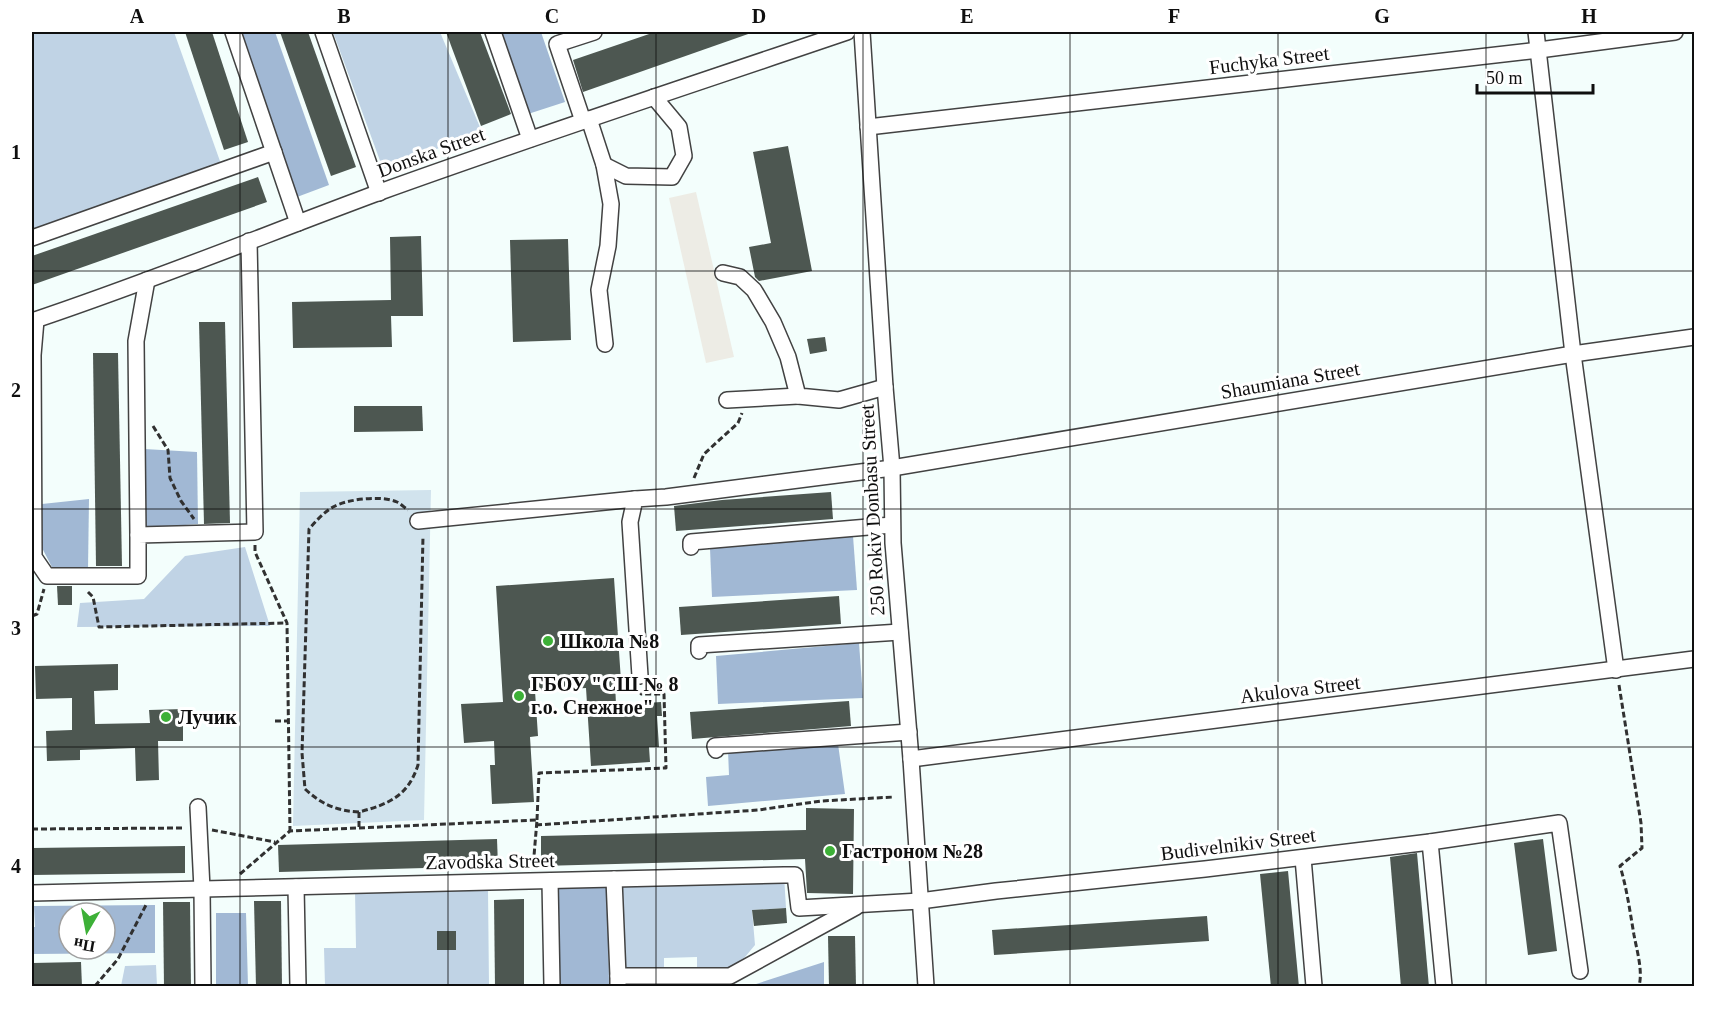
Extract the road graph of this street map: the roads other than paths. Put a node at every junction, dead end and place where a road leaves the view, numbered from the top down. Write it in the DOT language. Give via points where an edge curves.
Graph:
graph roads {
  1 [pos="233,32"];
  2 [pos="323,32"];
  3 [pos="493,32"];
  4 [pos="594,32"];
  5 [pos="847,32"];
  6 [pos="862,32"];
  7 [pos="1536,32"];
  8 [pos="1675,32"];
  9 [pos="1539,50"];
  10 [pos="654,97"];
  11 [pos="586,120"];
  12 [pos="868,127"];
  13 [pos="530,139"];
  14 [pos="274,152"];
  15 [pos="604,165"];
  16 [pos="379,193"];
  17 [pos="298,223"];
  18 [pos="32,237"];
  19 [pos="249,241"];
  20 [pos="723,273"];
  21 [pos="147,280"];
  22 [pos="34,321"];
  23 [pos="1695,337"];
  24 [pos="605,344"];
  25 [pos="1573,354"];
  26 [pos="885,387"];
  27 [pos="798,396"];
  28 [pos="726,400"];
  29 [pos="892,468"];
  30 [pos="635,499"];
  31 [pos="418,521"];
  32 [pos="892,525"];
  33 [pos="138,535"];
  34 [pos="692,547"];
  35 [pos="900,632"];
  36 [pos="699,651"];
  37 [pos="1695,659"];
  38 [pos="1616,670"];
  39 [pos="640,676"];
  40 [pos="909,732"];
  41 [pos="716,750"];
  42 [pos="911,759"];
  43 [pos="198,807"];
  44 [pos="1430,842"];
  45 [pos="1303,858"];
  46 [pos="614,879"];
  47 [pos="550,881"];
  48 [pos="296,887"];
  49 [pos="202,889"];
  50 [pos="32,893"];
  51 [pos="920,901"];
  52 [pos="861,904"];
  53 [pos="1580,971"];
  54 [pos="618,981"];
  55 [pos="203,987"];
  56 [pos="298,987"];
  57 [pos="552,987"];
  58 [pos="926,987"];
  59 [pos="1314,987"];
  60 [pos="1444,987"];
  1 -- 14 [label="street"];
  2 -- 16 [label="street"];
  3 -- 13 [label="street"];
  4 -- 11 [label="street" via="557,44"];
  5 -- 10 [label="street, Donska Street"];
  6 -- 12 [label="street, 250 Rokiv Donbasu Street"];
  7 -- 9 [label="street"];
  8 -- 9 [label="street, Fuchyka Street"];
  9 -- 12 [label="street, Fuchyka Street"];
  9 -- 25 [label="street"];
  10 -- 11 [label="street, Donska Street"];
  10 -- 15 [label="street" via="679,127 684,156 672,177 626,176"];
  11 -- 13 [label="street, Donska Street"];
  11 -- 15 [label="street"];
  12 -- 26 [label="street, 250 Rokiv Donbasu Street"];
  13 -- 16 [label="street, Donska Street"];
  14 -- 17 [label="street"];
  14 -- 18 [label="street"];
  15 -- 24 [label="street" via="611,204 599,290"];
  16 -- 17 [label="street, Donska Street"];
  17 -- 19 [label="street, Donska Street"];
  19 -- 21 [label="street, Donska Street"];
  19 -- 33 [label="street" via="255,532"];
  20 -- 27 [label="street" via="740,277 754,290 788,357"];
  21 -- 22 [label="street, Donska Street"];
  21 -- 33 [label="street" via="136,341"];
  22 -- 33 [label="street" via="34,557 47,576 138,576"];
  23 -- 25 [label="street, Shaumiana Street"];
  25 -- 29 [label="street, Shaumiana Street"];
  25 -- 38 [label="street"];
  26 -- 27 [label="street" via="839,400"];
  26 -- 29 [label="street, 250 Rokiv Donbasu Street"];
  27 -- 28 [label="street"];
  29 -- 30 [label="street, Shaumiana Street"];
  29 -- 32 [label="street, 250 Rokiv Donbasu Street"];
  30 -- 31 [label="street, Shaumiana Street"];
  30 -- 39 [label="street" via="630,522"];
  32 -- 34 [label="street" via="691,542"];
  32 -- 35 [label="street, 250 Rokiv Donbasu Street"];
  35 -- 36 [label="street" via="699,645"];
  35 -- 40 [label="street, 250 Rokiv Donbasu Street"];
  37 -- 38 [label="street, Akulova Street"];
  38 -- 42 [label="street, Akulova Street"];
  40 -- 41 [label="street" via="715,746"];
  40 -- 42 [label="street, 250 Rokiv Donbasu Street"];
  42 -- 51 [label="street, 250 Rokiv Donbasu Street"];
  43 -- 49 [label="street"];
  44 -- 45 [label="street, Budivelnikiv Street"];
  44 -- 53 [label="street, Budivelnikiv Street" via="1559,823"];
  44 -- 60 [label="street"];
  45 -- 51 [label="street, Budivelnikiv Street"];
  45 -- 59 [label="street"];
  46 -- 47 [label="street, Zavodska Street"];
  46 -- 52 [label="street, Zavodska Street" via="795,875 799,908"];
  46 -- 54 [label="street"];
  47 -- 48 [label="street, Zavodska Street"];
  47 -- 57 [label="street"];
  48 -- 49 [label="street, Zavodska Street"];
  48 -- 56 [label="street"];
  49 -- 50 [label="street, Zavodska Street"];
  49 -- 55 [label="street"];
  51 -- 52 [label="street, Zavodska Street"];
  51 -- 58 [label="street, 250 Rokiv Donbasu Street"];
  52 -- 54 [label="street" via="730,976"];
}
